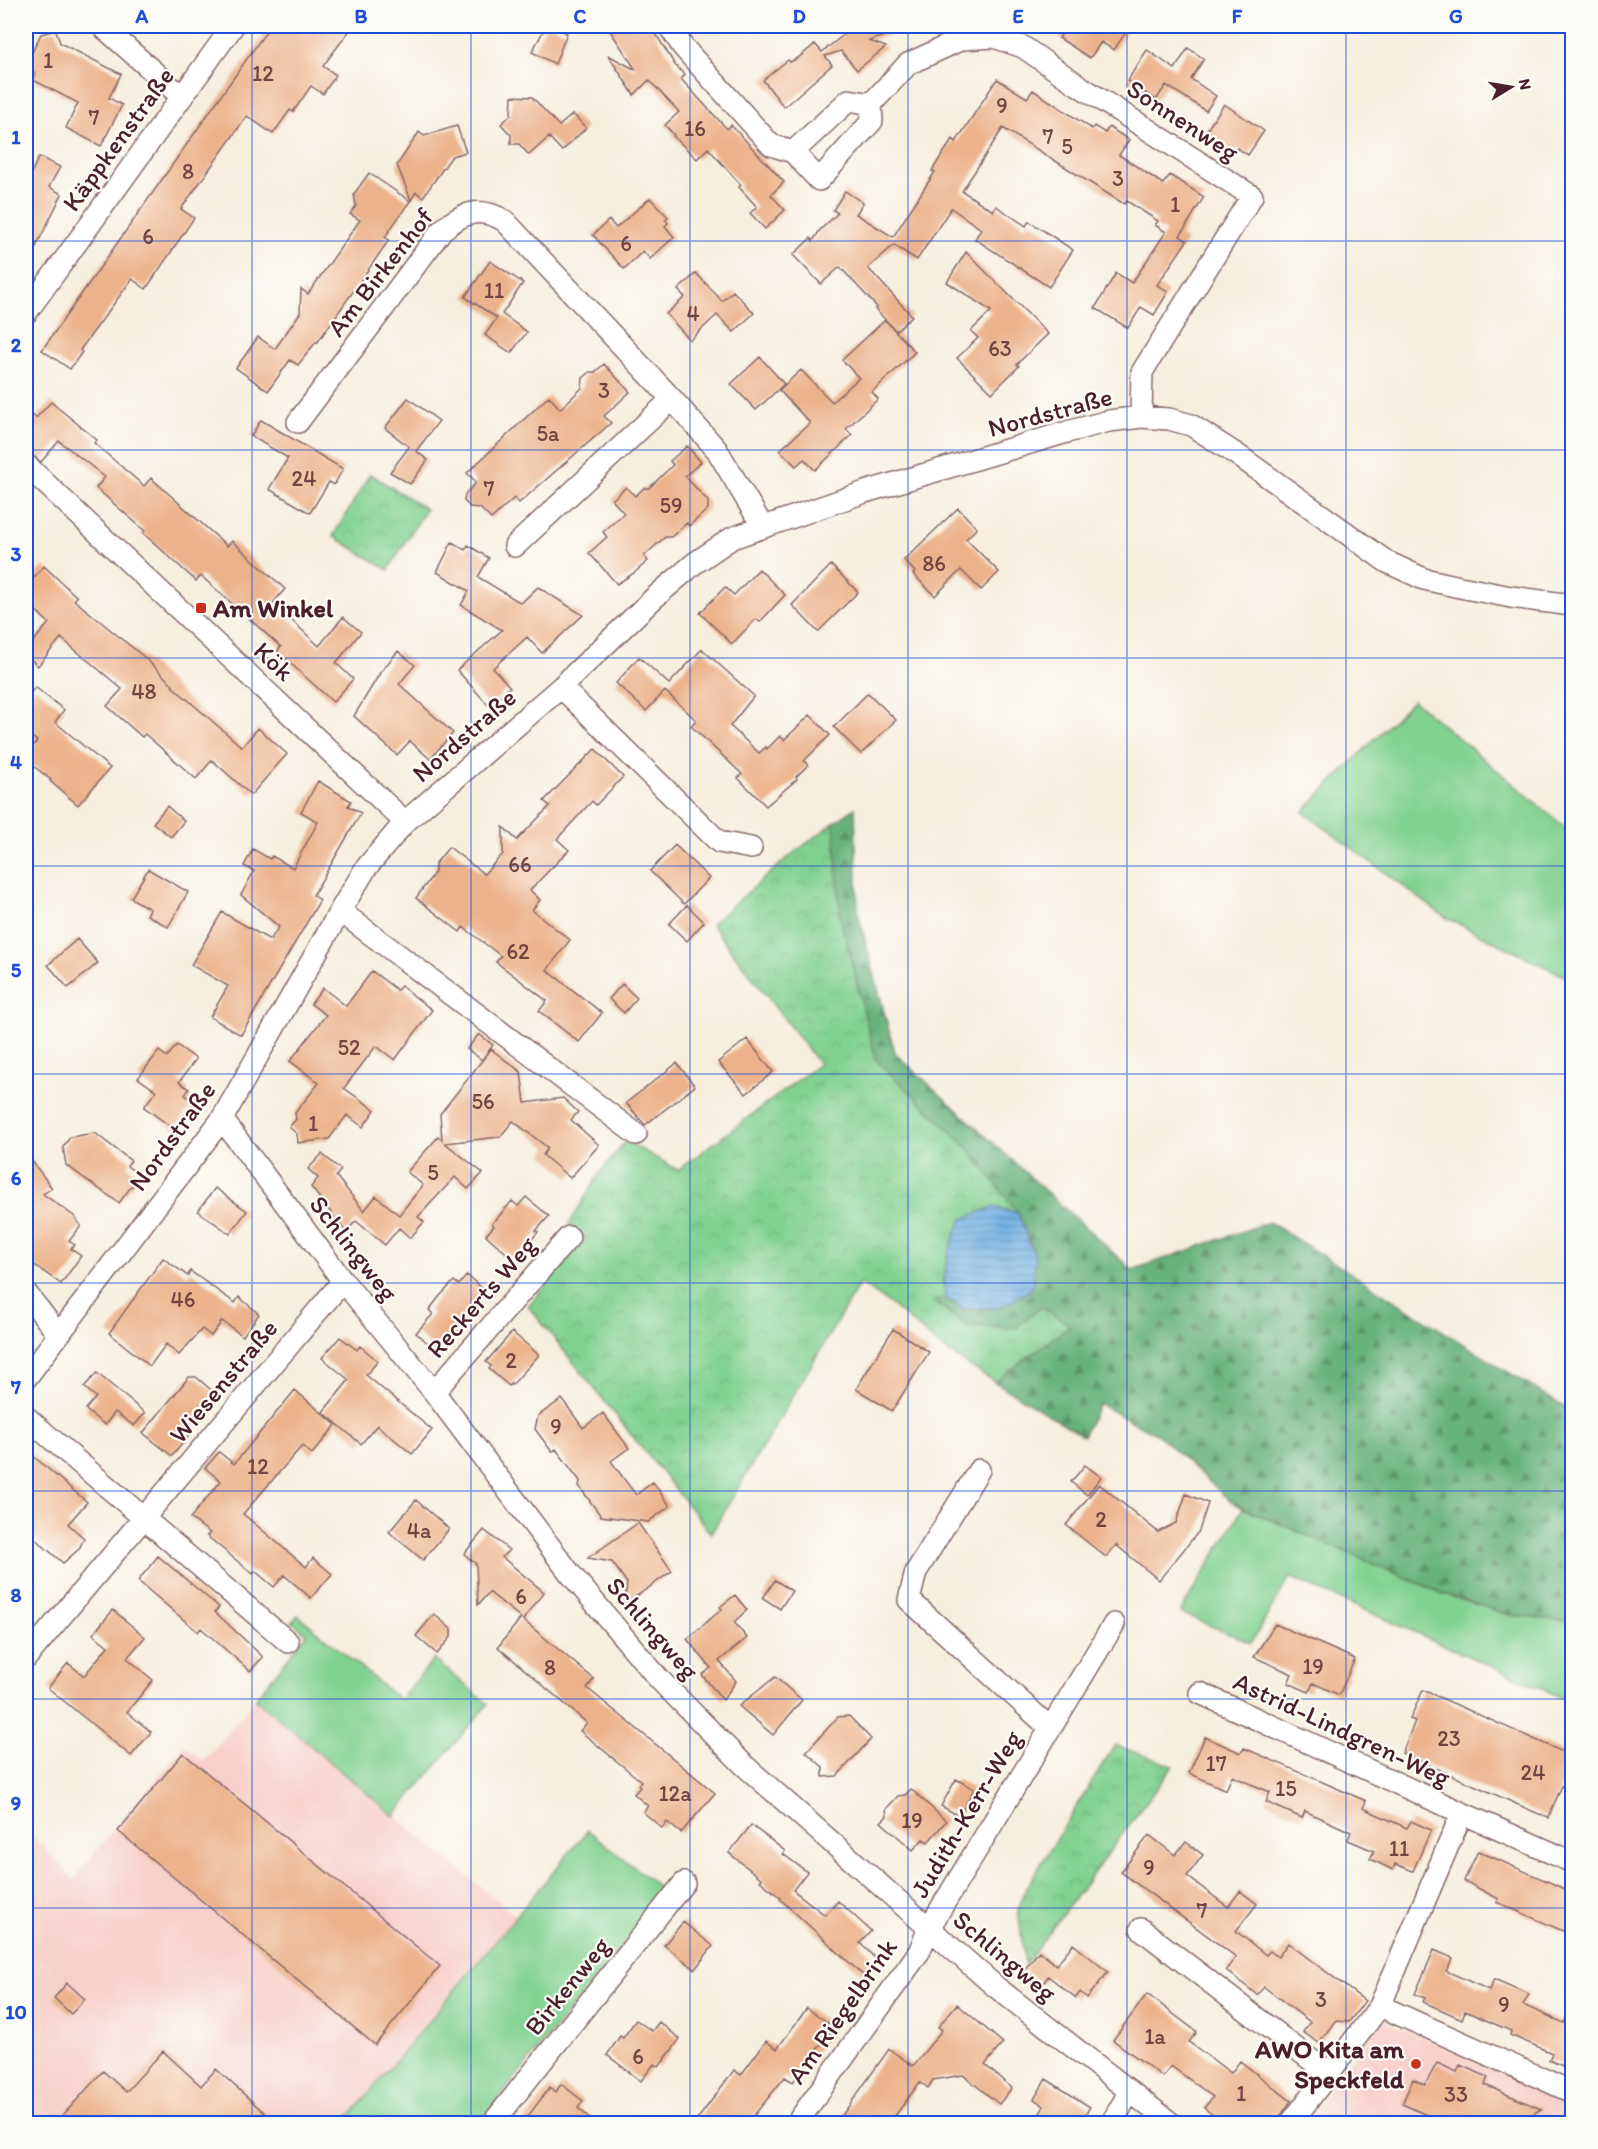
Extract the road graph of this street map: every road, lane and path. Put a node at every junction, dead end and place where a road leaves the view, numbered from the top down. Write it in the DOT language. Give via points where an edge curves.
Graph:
graph roads {
  1 [pos="102,26"];
  2 [pos="233,26"];
  3 [pos="669,26"];
  4 [pos="182,97"];
  5 [pos="871,104"];
  6 [pos="793,152"];
  7 [pos="26,313"];
  8 [pos="672,399"];
  9 [pos="1142,417"];
  10 [pos="298,422"];
  11 [pos="26,465"];
  12 [pos="763,527"];
  13 [pos="515,546"];
  14 [pos="1572,605"];
  15 [pos="561,687"];
  16 [pos="405,822"];
  17 [pos="752,848"];
  18 [pos="340,911"];
  19 [pos="222,1119"];
  20 [pos="636,1134"];
  21 [pos="569,1238"];
  22 [pos="344,1281"];
  23 [pos="26,1293"];
  24 [pos="58,1334"];
  25 [pos="26,1378"];
  26 [pos="434,1392"];
  27 [pos="26,1417"];
  28 [pos="979,1470"];
  29 [pos="143,1516"];
  30 [pos="1114,1624"];
  31 [pos="288,1642"];
  32 [pos="26,1658"];
  33 [pos="1200,1693"];
  34 [pos="1050,1728"];
  35 [pos="1462,1813"];
  36 [pos="1572,1862"];
  37 [pos="684,1883"];
  38 [pos="929,1928"];
  39 [pos="1140,1929"];
  40 [pos="1380,2006"];
  41 [pos="1328,2073"];
  42 [pos="1130,2091"];
  43 [pos="1572,2092"];
  44 [pos="492,2124"];
  45 [pos="796,2124"];
  46 [pos="1111,2124"];
  47 [pos="1172,2124"];
  48 [pos="1290,2124"];
  1 -- 4 [label="street"];
  2 -- 4 [label="street, Käppkenstraße"];
  3 -- 6 [label="street, Sonnenweg" via="683,47 771,145"];
  4 -- 7 [label="street, Käppkenstraße"];
  5 -- 6 [label="street" via="849,100"];
  5 -- 6 [label="street, Sonnenweg" via="872,121 819,180"];
  5 -- 9 [label="street, Sonnenweg" via="908,64 962,39 994,37 1023,47 1252,196 1142,372"];
  8 -- 10 [label="street, Am Birkenhof" via="505,221 492,213 473,212 456,217 442,230"];
  8 -- 12 [label="street, Am Birkenhof" via="717,450"];
  8 -- 13 [label="street"];
  9 -- 12 [label="street, Nordstraße" via="1067,432"];
  9 -- 14 [label="street, Nordstraße" via="1191,425 1387,562 1424,579"];
  11 -- 16 [label="street, Kök"];
  12 -- 15 [label="street, Nordstraße" via="732,538 695,564"];
  15 -- 16 [label="street, Nordstraße"];
  15 -- 17 [label="street" via="719,843"];
  16 -- 18 [label="street, Nordstraße" via="366,868"];
  18 -- 19 [label="street, Nordstraße"];
  18 -- 20 [label="street"];
  19 -- 22 [label="street, Schlingweg"];
  19 -- 24 [label="street, Nordstraße"];
  21 -- 26 [label="street, Reckerts Weg"];
  22 -- 26 [label="street, Schlingweg"];
  22 -- 29 [label="street, Wiesenstraße"];
  23 -- 24 [label="street"];
  24 -- 25 [label="street, Nordstraße"];
  26 -- 38 [label="street, Schlingweg" via="569,1572 658,1677 746,1766"];
  27 -- 29 [label="street"];
  28 -- 34 [label="street, Judith-Kerr-Weg" via="916,1572 909,1600"];
  29 -- 31 [label="street"];
  29 -- 32 [label="street, Wiesenstraße"];
  30 -- 34 [label="street, Judith-Kerr-Weg"];
  33 -- 35 [label="street, Astrid-Lindgren-Weg"];
  34 -- 38 [label="street, Judith-Kerr-Weg"];
  35 -- 36 [label="street, Astrid-Lindgren-Weg"];
  35 -- 40 [label="street, Astrid-Lindgren-Weg"];
  37 -- 44 [label="street, Birkenweg"];
  38 -- 42 [label="street, Schlingweg" via="996,1987"];
  38 -- 45 [label="street, Am Riegelbrink" via="919,1952"];
  39 -- 41 [label="street"];
  40 -- 41 [label="street, Astrid-Lindgren-Weg"];
  40 -- 43 [label="street"];
  41 -- 48 [label="street, Astrid-Lindgren-Weg"];
  42 -- 46 [label="street"];
  42 -- 47 [label="street, Schlingweg"];
}
